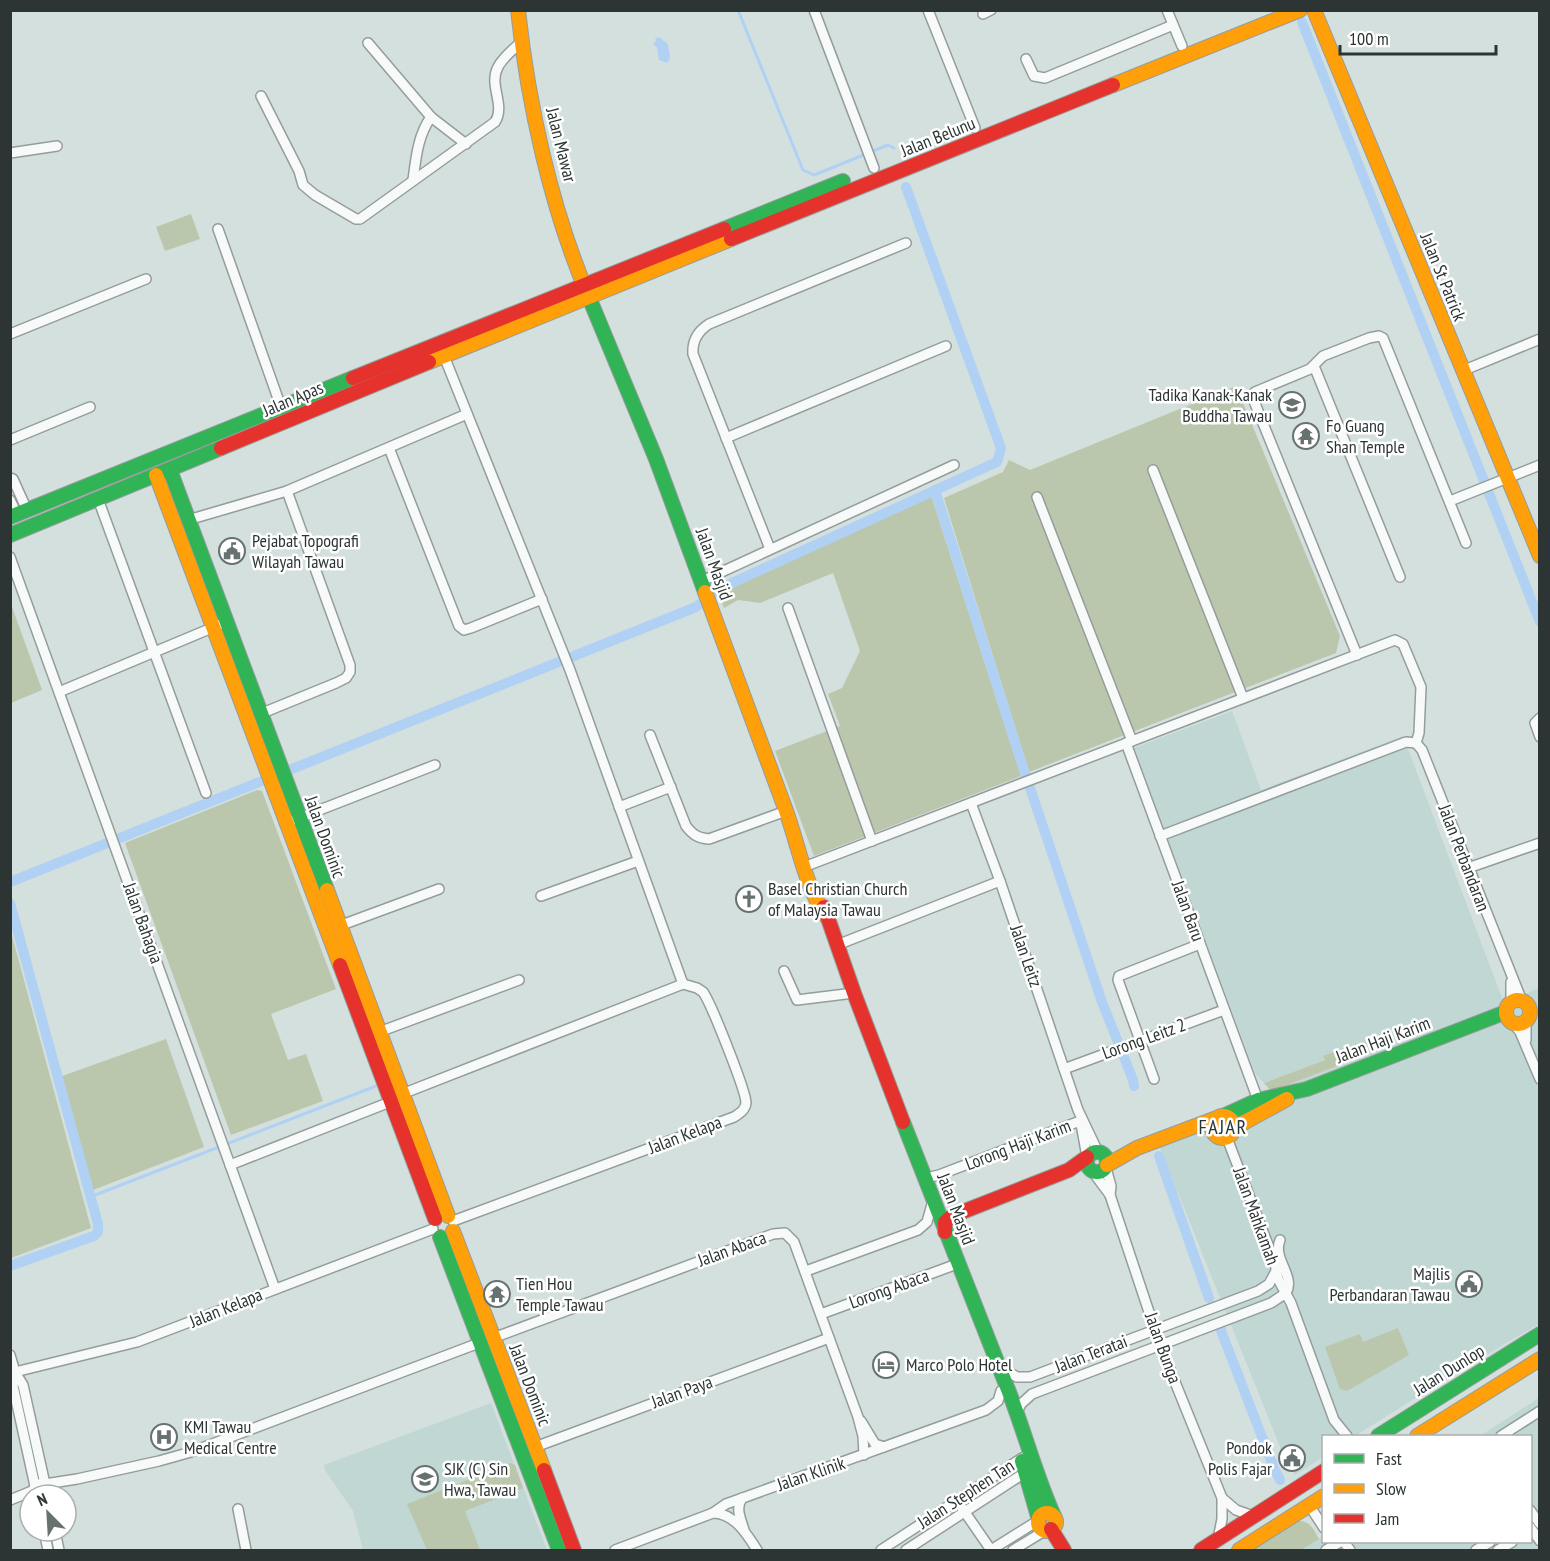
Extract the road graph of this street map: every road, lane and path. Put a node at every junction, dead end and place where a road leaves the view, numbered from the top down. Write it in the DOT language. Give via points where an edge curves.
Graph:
graph roads {
  1 [pos="518,10"];
  2 [pos="814,10"];
  3 [pos="928,10"];
  4 [pos="1167,10"];
  5 [pos="1271,10"];
  6 [pos="1300,10"];
  7 [pos="1314,10"];
  8 [pos="1173,26"];
  9 [pos="521,42"];
  10 [pos="368,43"];
  11 [pos="1182,46"];
  12 [pos="1026,59"];
  13 [pos="261,96"];
  14 [pos="431,117"];
  15 [pos="975,128"];
  16 [pos="466,144"];
  17 [pos="57,146"];
  18 [pos="10,153"];
  19 [pos="871,158"];
  20 [pos="413,180"];
  21 [pos="218,229"];
  22 [pos="906,243"];
  23 [pos="146,279"];
  24 [pos="586,290"];
  25 [pos="10,334"];
  26 [pos="1539,339"];
  27 [pos="945,346"];
  28 [pos="444,356"];
  29 [pos="1314,366"];
  30 [pos="1462,370"];
  31 [pos="281,407"];
  32 [pos="90,408"];
  33 [pos="467,414"];
  34 [pos="726,438"];
  35 [pos="10,440"];
  36 [pos="389,448"];
  37 [pos="144,462"];
  38 [pos="954,465"];
  39 [pos="1539,465"];
  40 [pos="1153,470"];
  41 [pos="163,473"];
  42 [pos="10,478"];
  43 [pos="1507,478"];
  44 [pos="287,491"];
  45 [pos="1037,497"];
  46 [pos="98,499"];
  47 [pos="10,500"];
  48 [pos="1449,501"];
  49 [pos="18,514"];
  50 [pos="188,520"];
  51 [pos="10,535"];
  52 [pos="1466,543"];
  53 [pos="770,549"];
  54 [pos="1539,556"];
  55 [pos="10,557"];
  56 [pos="1400,577"];
  57 [pos="704,585"];
  58 [pos="542,599"];
  59 [pos="788,608"];
  60 [pos="219,624"];
  61 [pos="154,652"];
  62 [pos="1357,655"];
  63 [pos="59,692"];
  64 [pos="1243,698"];
  65 [pos="260,714"];
  66 [pos="1539,718"];
  67 [pos="650,735"];
  68 [pos="1539,737"];
  69 [pos="1129,742"];
  70 [pos="1416,743"];
  71 [pos="435,765"];
  72 [pos="272,766"];
  73 [pos="671,787"];
  74 [pos="206,793"];
  75 [pos="971,802"];
  76 [pos="619,807"];
  77 [pos="786,811"];
  78 [pos="293,821"];
  79 [pos="1160,836"];
  80 [pos="872,841"];
  81 [pos="1539,843"];
  82 [pos="799,846"];
  83 [pos="638,861"];
  84 [pos="809,865"];
  85 [pos="1468,868"];
  86 [pos="1000,881"];
  87 [pos="439,889"];
  88 [pos="541,896"];
  89 [pos="825,915"];
  90 [pos="339,926"];
  91 [pos="1200,944"];
  92 [pos="837,945"];
  93 [pos="784,971"];
  94 [pos="519,980"];
  95 [pos="683,984"];
  96 [pos="854,993"];
  97 [pos="1539,1000"];
  98 [pos="1224,1010"];
  99 [pos="1520,1012"];
  100 [pos="379,1032"];
  101 [pos="1140,1041"];
  102 [pos="1064,1069"];
  103 [pos="1154,1079"];
  104 [pos="1539,1079"];
  105 [pos="1250,1080"];
  106 [pos="1307,1089"];
  107 [pos="402,1094"];
  108 [pos="1258,1100"];
  109 [pos="390,1102"];
  110 [pos="1078,1110"];
  111 [pos="1246,1112"];
  112 [pos="1218,1118"];
  113 [pos="1080,1121"];
  114 [pos="1187,1130"];
  115 [pos="1225,1134"];
  116 [pos="229,1161"];
  117 [pos="1098,1162"];
  118 [pos="922,1173"];
  119 [pos="932,1198"];
  120 [pos="444,1226"];
  121 [pos="945,1232"];
  122 [pos="1280,1240"];
  123 [pos="957,1264"];
  124 [pos="1276,1270"];
  125 [pos="806,1271"];
  126 [pos="275,1289"];
  127 [pos="1283,1296"];
  128 [pos="821,1314"];
  129 [pos="1155,1330"];
  130 [pos="1539,1334"];
  131 [pos="494,1338"];
  132 [pos="830,1338"];
  133 [pos="479,1343"];
  134 [pos="1160,1345"];
  135 [pos="991,1350"];
  136 [pos="10,1355"];
  137 [pos="1539,1359"];
  138 [pos="999,1365"];
  139 [pos="15,1372"];
  140 [pos="1000,1391"];
  141 [pos="1539,1411"];
  142 [pos="1016,1414"];
  143 [pos="858,1417"];
  144 [pos="1346,1435"];
  145 [pos="1381,1435"];
  146 [pos="1420,1435"];
  147 [pos="1504,1435"];
  148 [pos="535,1447"];
  149 [pos="885,1448"];
  150 [pos="864,1455"];
  151 [pos="1022,1458"];
  152 [pos="1026,1472"];
  153 [pos="1322,1472"];
  154 [pos="77,1479"];
  155 [pos="33,1483"];
  156 [pos="63,1483"];
  157 [pos="70,1483"];
  158 [pos="742,1498"];
  159 [pos="1222,1498"];
  160 [pos="957,1501"];
  161 [pos="1318,1502"];
  162 [pos="238,1509"];
  163 [pos="965,1512"];
  164 [pos="1533,1512"];
  165 [pos="713,1513"];
  166 [pos="1253,1516"];
  167 [pos="1322,1523"];
  168 [pos="1047,1524"];
  169 [pos="1533,1527"];
  170 [pos="745,1531"];
  171 [pos="1218,1539"];
  172 [pos="1539,1541"];
  173 [pos="246,1551"];
  174 [pos="559,1551"];
  175 [pos="574,1551"];
  176 [pos="615,1551"];
  177 [pos="757,1551"];
  178 [pos="881,1551"];
  179 [pos="906,1551"];
  180 [pos="991,1551"];
  181 [pos="1013,1551"];
  182 [pos="1064,1551"];
  183 [pos="1201,1551"];
  184 [pos="1239,1551"];
  1 -- 9 [label="main road, Jalan Mawar"];
  2 -- 19 [label="street"];
  3 -- 15 [label="street"];
  4 -- 8 [label="street"];
  5 -- 11 [label="main road, Jalan Belunu"];
  6 -- 24 [label="main road, Jalan Belunu"];
  7 -- 30 [label="main road, Jalan St Patrick"];
  8 -- 11 [label="street"];
  8 -- 12 [label="street" via="1045,78 1034,76"];
  9 -- 16 [label="street" via="497,68 494,84 498,117"];
  9 -- 24 [label="main road, Jalan Mawar" via="543,152"];
  10 -- 14 [label="street"];
  11 -- 15 [label="main road, Jalan Belunu"];
  13 -- 20 [label="street" via="303,184 356,219"];
  14 -- 16 [label="street"];
  14 -- 20 [label="street" via="417,147"];
  15 -- 19 [label="main road, Jalan Belunu"];
  16 -- 20 [label="street"];
  17 -- 18 [label="street"];
  19 -- 24 [label="main road, Jalan Belunu"];
  21 -- 31 [label="street"];
  22 -- 34 [label="street" via="710,324 698,334 693,354"];
  23 -- 25 [label="street"];
  24 -- 28 [label="main road, Jalan Apas"];
  24 -- 31 [label="main road, Jalan Apas"];
  24 -- 57 [label="main road, Jalan Masjid"];
  26 -- 30 [label="street"];
  27 -- 34 [label="street"];
  28 -- 33 [label="street"];
  28 -- 41 [label="main road, Jalan Apas"];
  29 -- 48 [label="street" via="1323,357 1369,338 1383,338"];
  29 -- 56 [label="street"];
  29 -- 62 [label="street" via="1258,390 1253,398"];
  30 -- 43 [label="main road, Jalan St Patrick"];
  31 -- 37 [label="main road, Jalan Apas"];
  32 -- 35 [label="street"];
  33 -- 36 [label="street"];
  33 -- 58 [label="street"];
  34 -- 53 [label="street"];
  36 -- 44 [label="street"];
  36 -- 58 [label="street" via="459,626 464,630 471,628"];
  37 -- 41 [label="main road" via="156,463"];
  37 -- 49 [label="main road, Jalan Apas"];
  38 -- 53 [label="street"];
  39 -- 43 [label="street"];
  40 -- 64 [label="street"];
  41 -- 46 [label="main road, Jalan Apas"];
  41 -- 50 [label="main road, Jalan Dominic"];
  41 -- 60 [label="main road, Jalan Dominic"];
  42 -- 49 [label="street"];
  43 -- 48 [label="street"];
  43 -- 54 [label="main road, Jalan St Patrick"];
  44 -- 50 [label="street"];
  44 -- 65 [label="street" via="350,672 336,683"];
  45 -- 69 [label="street, Jalan Baru"];
  46 -- 51 [label="main road, Jalan Apas"];
  46 -- 61 [label="street"];
  47 -- 49 [label="street"];
  48 -- 52 [label="street"];
  50 -- 60 [label="main road, Jalan Dominic"];
  53 -- 57 [label="street"];
  55 -- 63 [label="street, Jalan Bahagia"];
  57 -- 77 [label="main road, Jalan Masjid"];
  58 -- 76 [label="street"];
  59 -- 80 [label="street"];
  60 -- 61 [label="street"];
  60 -- 65 [label="main road, Jalan Dominic"];
  60 -- 72 [label="main road, Jalan Dominic"];
  61 -- 63 [label="street"];
  61 -- 74 [label="street"];
  62 -- 64 [label="street"];
  62 -- 70 [label="street" via="1395,640 1403,644 1421,687"];
  63 -- 116 [label="street, Jalan Bahagia"];
  64 -- 69 [label="street"];
  65 -- 72 [label="main road, Jalan Dominic"];
  66 -- 68 [label="street" via="1535,723"];
  67 -- 73 [label="street"];
  69 -- 75 [label="street"];
  69 -- 79 [label="street, Jalan Baru"];
  70 -- 79 [label="street" via="1406,742"];
  70 -- 85 [label="street, Jalan Perbandaran"];
  71 -- 78 [label="street"];
  72 -- 78 [label="main road, Jalan Dominic"];
  73 -- 76 [label="street"];
  73 -- 77 [label="street" via="686,826 699,838 709,839"];
  75 -- 80 [label="street"];
  75 -- 86 [label="street, Jalan Leitz"];
  76 -- 83 [label="street"];
  77 -- 82 [label="main road, Jalan Masjid"];
  78 -- 90 [label="main road, Jalan Dominic"];
  78 -- 109 [label="main road, Jalan Dominic"];
  79 -- 91 [label="street, Jalan Baru"];
  80 -- 84 [label="street"];
  81 -- 85 [label="street"];
  82 -- 84 [label="main road, Jalan Masjid"];
  82 -- 89 [label="main road, Jalan Masjid" via="817,903"];
  83 -- 88 [label="street"];
  83 -- 95 [label="street"];
  84 -- 89 [label="main road, Jalan Masjid"];
  85 -- 99 [label="street, Jalan Perbandaran"];
  86 -- 92 [label="street"];
  86 -- 102 [label="street, Jalan Leitz"];
  87 -- 90 [label="street"];
  89 -- 92 [label="main road, Jalan Masjid"];
  90 -- 100 [label="main road, Jalan Dominic"];
  91 -- 98 [label="street, Jalan Baru"];
  91 -- 101 [label="street" via="1119,976"];
  92 -- 96 [label="main road, Jalan Masjid"];
  93 -- 96 [label="street" via="797,1000"];
  94 -- 100 [label="street"];
  95 -- 107 [label="street"];
  95 -- 120 [label="street, Jalan Kelapa" via="703,992 745,1098 741,1113"];
  96 -- 118 [label="main road, Jalan Masjid"];
  97 -- 99 [label="main road"];
  98 -- 101 [label="street, Lorong Leitz 2"];
  98 -- 105 [label="street, Jalan Baru"];
  99 -- 104 [label="street, Jalan Perbandaran" via="1526,1046"];
  99 -- 106 [label="main road, Jalan Haji Karim" via="1471,1026"];
  100 -- 107 [label="main road, Jalan Dominic"];
  101 -- 102 [label="street, Lorong Leitz 2"];
  101 -- 103 [label="street"];
  102 -- 110 [label="street, Jalan Leitz"];
  105 -- 108 [label="street, Jalan Baru"];
  105 -- 111 [label="street"];
  106 -- 108 [label="main road"];
  106 -- 111 [label="main road"];
  107 -- 120 [label="main road, Jalan Dominic"];
  108 -- 111 [label="main road" via="1259,1104"];
  109 -- 116 [label="street"];
  109 -- 120 [label="main road, Jalan Dominic"];
  110 -- 113 [label="street, Jalan Bunga"];
  110 -- 117 [label="street, Jalan Bunga"];
  111 -- 112 [label="main road"];
  111 -- 115 [label="main road"];
  112 -- 114 [label="main road"];
  112 -- 115 [label="main road" via="1211,1130"];
  112 -- 115 [label="main road" via="1230,1118"];
  113 -- 117 [label="street, Jalan Bunga"];
  113 -- 118 [label="street, Lorong Haji Karim" via="939,1175 930,1177"];
  114 -- 115 [label="main road"];
  114 -- 117 [label="main road"];
  115 -- 124 [label="street, Jalan Mahkamah"];
  116 -- 126 [label="street, Jalan Bahagia"];
  117 -- 121 [label="main road" via="952,1216 945,1222"];
  117 -- 129 [label="street, Jalan Bunga" via="1111,1186 1110,1194"];
  118 -- 119 [label="main road, Jalan Masjid"];
  119 -- 121 [label="main road, Jalan Masjid"];
  119 -- 125 [label="street" via="930,1217 918,1230"];
  120 -- 126 [label="street, Jalan Kelapa"];
  120 -- 131 [label="main road, Jalan Dominic"];
  120 -- 133 [label="main road, Jalan Dominic"];
  121 -- 123 [label="main road, Jalan Masjid"];
  122 -- 127 [label="street, Jalan Mahkamah" via="1278,1252 1289,1283"];
  123 -- 128 [label="street, Lorong Abaca"];
  123 -- 135 [label="main road, Jalan Masjid"];
  124 -- 127 [label="street, Jalan Mahkamah"];
  124 -- 129 [label="street, Jalan Teratai" via="1269,1284 1258,1291"];
  125 -- 128 [label="street, Jalan Abaca"];
  125 -- 131 [label="street, Jalan Abaca" via="794,1242 785,1233 779,1233"];
  126 -- 139 [label="street, Jalan Kelapa" via="137,1342"];
  127 -- 134 [label="street, Jalan Teratai"];
  127 -- 144 [label="street, Jalan Mahkamah" via="1294,1310 1334,1419"];
  128 -- 132 [label="street, Jalan Abaca"];
  129 -- 134 [label="street, Jalan Bunga"];
  129 -- 138 [label="street, Jalan Teratai" via="1030,1377 1017,1377"];
  130 -- 145 [label="main road, Jalan Dunlop"];
  131 -- 133 [label="main road" via="484,1333"];
  131 -- 148 [label="main road, Jalan Dominic"];
  132 -- 143 [label="street, Jalan Abaca"];
  132 -- 148 [label="street, Jalan Paya"];
  133 -- 154 [label="street" via="191,1452"];
  133 -- 174 [label="main road, Jalan Dominic"];
  134 -- 142 [label="street, Jalan Teratai" via="1032,1394"];
  134 -- 159 [label="street, Jalan Bunga"];
  135 -- 138 [label="main road, Jalan Masjid"];
  135 -- 140 [label="main road"];
  136 -- 139 [label="street"];
  137 -- 146 [label="main road"];
  138 -- 142 [label="main road, Jalan Masjid"];
  139 -- 155 [label="street" via="23,1385"];
  140 -- 149 [label="street, Jalan Klinik" via="998,1401 986,1410"];
  140 -- 151 [label="main road"];
  141 -- 147 [label="street"];
  142 -- 168 [label="main road, Jalan Masjid" via="1042,1490"];
  143 -- 149 [label="street" via="875,1444"];
  143 -- 150 [label="street"];
  148 -- 175 [label="main road, Jalan Dominic"];
  149 -- 150 [label="street, Jalan Klinik"];
  150 -- 158 [label="street, Jalan Klinik"];
  151 -- 152 [label="main road"];
  151 -- 160 [label="street, Jalan Stephen Tan"];
  152 -- 163 [label="street, Jalan Stephen Tan"];
  152 -- 168 [label="main road"];
  153 -- 166 [label="main road"];
  154 -- 156 [label="street"];
  154 -- 157 [label="street"];
  158 -- 165 [label="street, Jalan Klinik"];
  158 -- 170 [label="street" via="738,1511"];
  159 -- 166 [label="street" via="1236,1510"];
  159 -- 171 [label="street, Jalan Bunga"];
  160 -- 163 [label="street"];
  160 -- 178 [label="street, Jalan Stephen Tan"];
  161 -- 167 [label="street"];
  161 -- 184 [label="main road"];
  162 -- 173 [label="street"];
  163 -- 179 [label="street, Jalan Stephen Tan"];
  163 -- 180 [label="street"];
  164 -- 169 [label="street"];
  165 -- 170 [label="street" via="725,1515"];
  165 -- 176 [label="street, Jalan Klinik"];
  166 -- 171 [label="main road"];
  168 -- 180 [label="street"];
  168 -- 181 [label="street"];
  168 -- 182 [label="main road, Jalan Masjid"];
  169 -- 172 [label="street"];
  170 -- 177 [label="street"];
  171 -- 183 [label="main road"];
}
